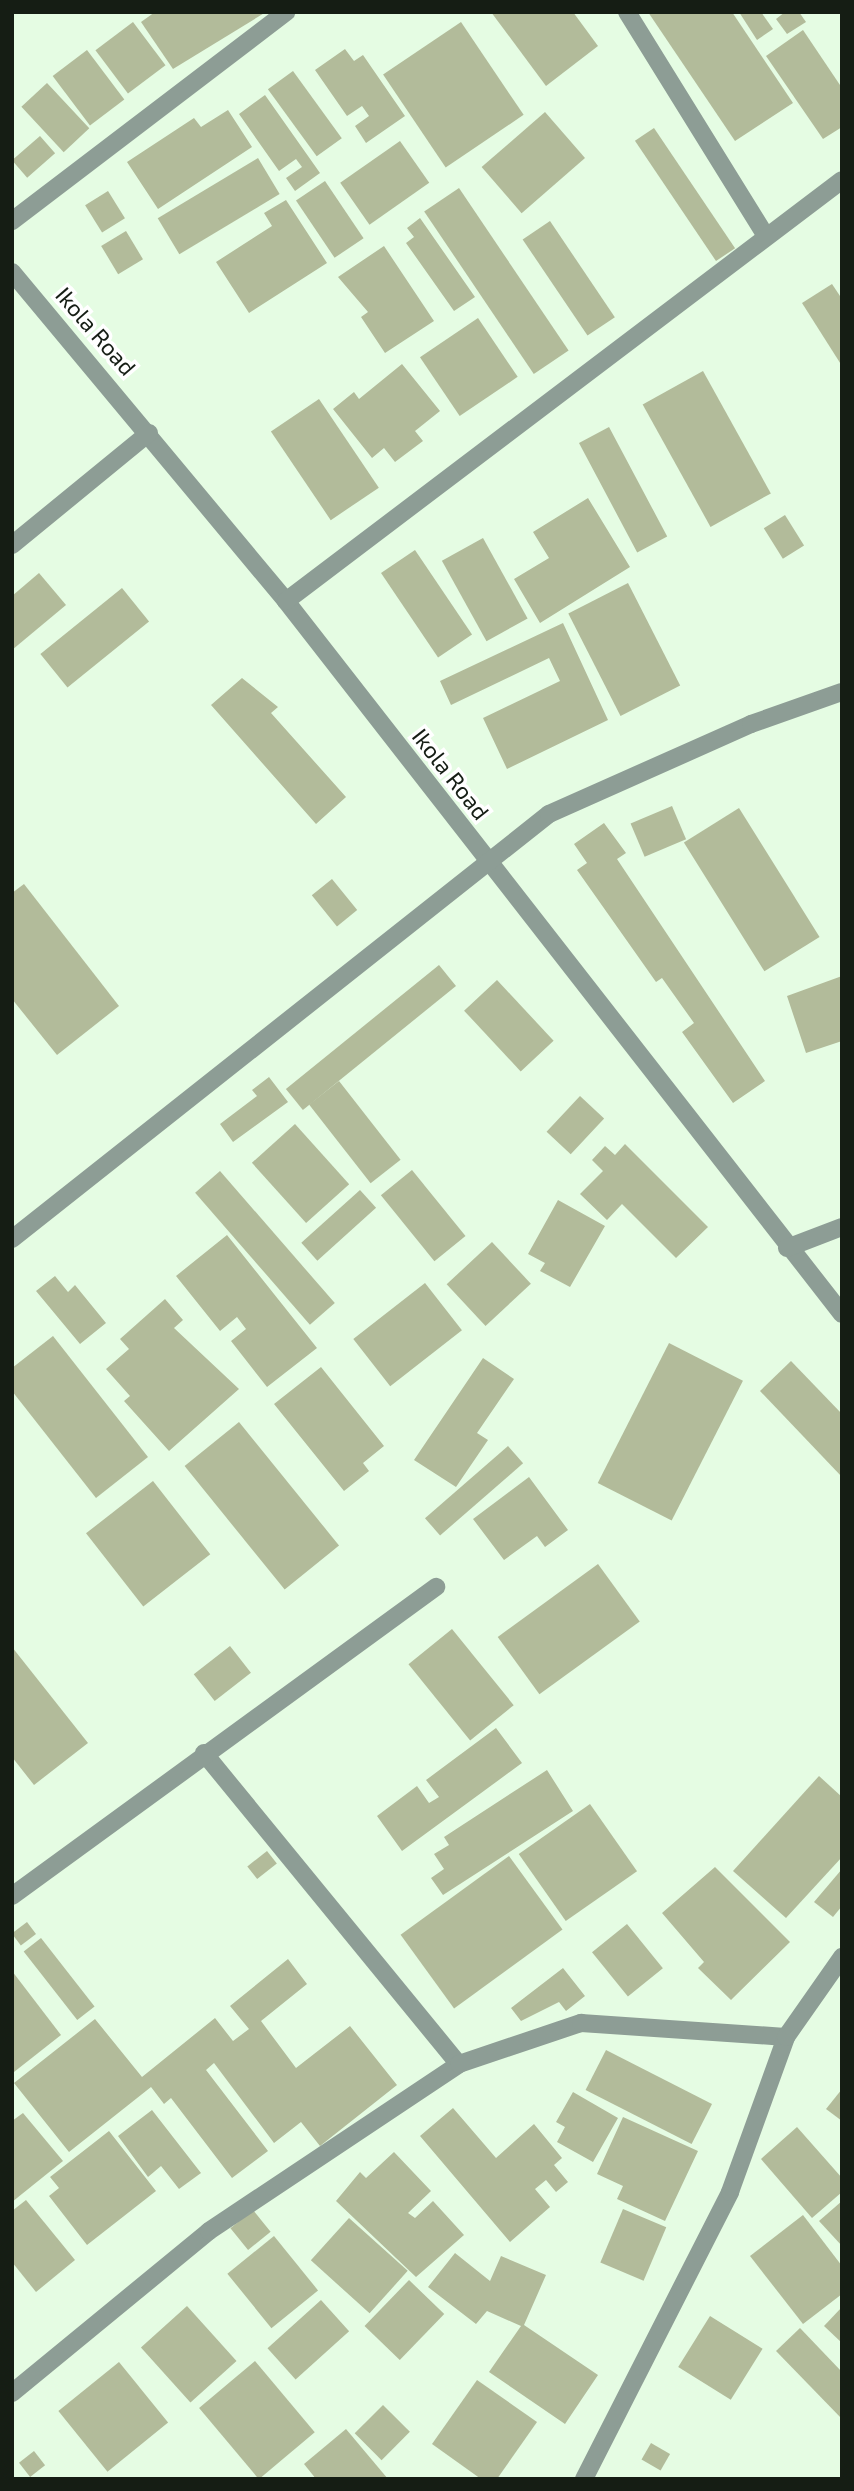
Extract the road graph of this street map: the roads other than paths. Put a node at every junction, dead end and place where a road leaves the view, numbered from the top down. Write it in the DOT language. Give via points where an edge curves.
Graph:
graph roads {
  1 [pos="286,12"];
  2 [pos="627,12"];
  3 [pos="842,180"];
  4 [pos="12,221"];
  5 [pos="766,236"];
  6 [pos="12,272"];
  7 [pos="149,432"];
  8 [pos="12,545"];
  9 [pos="286,601"];
  10 [pos="842,692"];
  11 [pos="490,864"];
  12 [pos="842,1227"];
  13 [pos="12,1239"];
  14 [pos="787,1248"];
  15 [pos="842,1314"];
  16 [pos="436,1587"];
  17 [pos="204,1753"];
  18 [pos="12,1896"];
  19 [pos="842,1957"];
  20 [pos="786,2037"];
  21 [pos="459,2064"];
  22 [pos="12,2393"];
  23 [pos="584,2479"];
  1 -- 4 [label="street"];
  2 -- 5 [label="street"];
  3 -- 5 [label="street"];
  5 -- 9 [label="street"];
  6 -- 7 [label="street, Ikola Road"];
  7 -- 8 [label="street"];
  7 -- 9 [label="street, Ikola Road"];
  9 -- 11 [label="street, Ikola Road"];
  10 -- 11 [label="street" via="751,724 549,814"];
  11 -- 13 [label="street"];
  11 -- 14 [label="street, Ikola Road"];
  12 -- 14 [label="street"];
  14 -- 15 [label="street, Ikola Road"];
  16 -- 17 [label="street"];
  17 -- 18 [label="street"];
  17 -- 21 [label="street"];
  19 -- 20 [label="street"];
  20 -- 21 [label="street" via="581,2023"];
  20 -- 23 [label="street" via="730,2192"];
  21 -- 22 [label="street" via="209,2231"];
}
